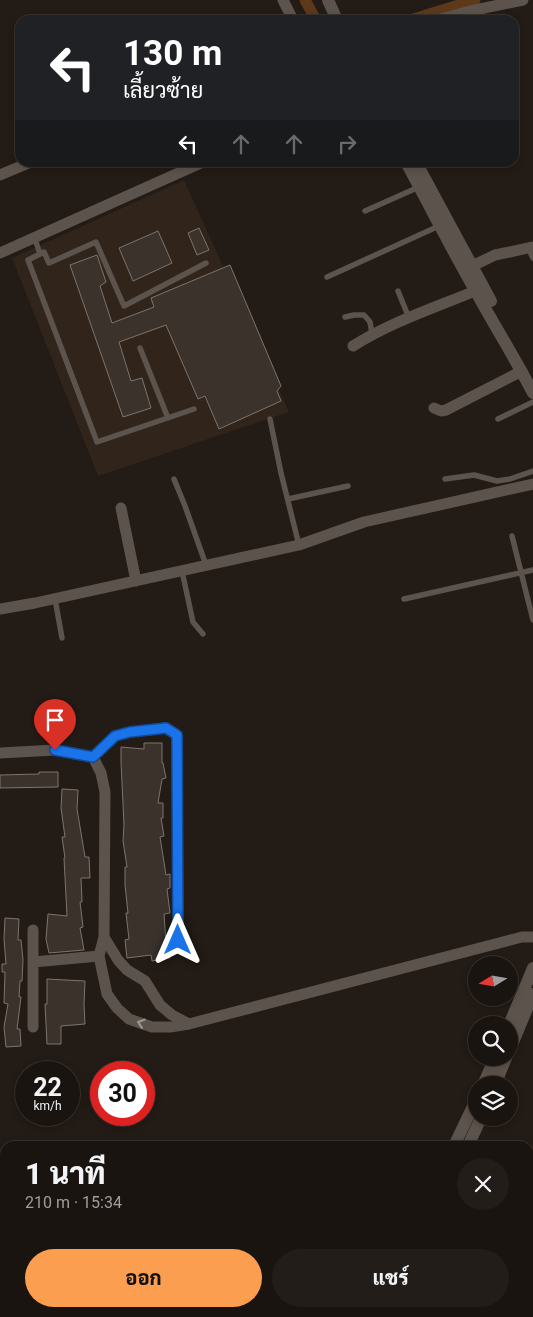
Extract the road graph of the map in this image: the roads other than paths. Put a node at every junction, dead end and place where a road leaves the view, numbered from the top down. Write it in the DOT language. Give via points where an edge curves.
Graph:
graph roads {
  1 [pos="283,0"];
  2 [pos="328,0"];
  3 [pos="338,0"];
  4 [pos="522,0"];
  5 [pos="290,15"];
  6 [pos="340,15"];
  7 [pos="342,15"];
  8 [pos="455,15"];
  9 [pos="19,167"];
  10 [pos="192,167"];
  11 [pos="409,167"];
  12 [pos="419,167"];
  13 [pos="0,175"];
  14 [pos="419,187"];
  15 [pos="365,211"];
  16 [pos="440,226"];
  17 [pos="34,239"];
  18 [pos="531,251"];
  19 [pos="0,254"];
  20 [pos="40,254"];
  21 [pos="206,263"];
  22 [pos="472,266"];
  23 [pos="327,276"];
  24 [pos="398,291"];
  25 [pos="476,291"];
  26 [pos="345,317"];
  27 [pos="408,318"];
  28 [pos="372,334"];
  29 [pos="354,346"];
  30 [pos="140,348"];
  31 [pos="522,371"];
  32 [pos="533,379"];
  33 [pos="533,393"];
  34 [pos="533,402"];
  35 [pos="434,408"];
  36 [pos="194,409"];
  37 [pos="168,418"];
  38 [pos="270,419"];
  39 [pos="498,419"];
  40 [pos="533,472"];
  41 [pos="174,479"];
  42 [pos="445,479"];
  43 [pos="533,484"];
  44 [pos="348,486"];
  45 [pos="288,499"];
  46 [pos="121,508"];
  47 [pos="512,536"];
  48 [pos="299,545"];
  49 [pos="206,565"];
  50 [pos="533,570"];
  51 [pos="182,571"];
  52 [pos="522,572"];
  53 [pos="136,581"];
  54 [pos="55,599"];
  55 [pos="404,599"];
  56 [pos="0,609"];
  57 [pos="533,620"];
  58 [pos="203,634"];
  59 [pos="62,638"];
  60 [pos="0,753"];
  61 [pos="93,757"];
  62 [pos="33,930"];
  63 [pos="104,937"];
  64 [pos="533,937"];
  65 [pos="178,940"];
  66 [pos="99,956"];
  67 [pos="32,962"];
  68 [pos="533,968"];
  69 [pos="533,994"];
  70 [pos="513,1016"];
  71 [pos="189,1024"];
  72 [pos="33,1027"];
  73 [pos="518,1030"];
  74 [pos="468,1117"];
  75 [pos="477,1126"];
  76 [pos="456,1141"];
  77 [pos="470,1141"];
  1 -- 5 [label="street"];
  2 -- 6 [label="street"];
  3 -- 7 [label="street"];
  4 -- 8 [label="street"];
  9 -- 13 [label="street"];
  10 -- 17 [label="street"];
  11 -- 14 [label="street"];
  12 -- 22 [label="street"];
  14 -- 15 [label="lane"];
  14 -- 16 [label="street"];
  16 -- 23 [label="lane"];
  16 -- 25 [label="street"];
  17 -- 19 [label="street"];
  17 -- 20 [label="lane"];
  18 -- 22 [label="street" via="495,255"];
  20 -- 21 [label="lane" via="44,252 49,263 96,242 124,306"];
  20 -- 37 [label="lane" via="28,260 97,442"];
  22 -- 32 [label="street"];
  24 -- 27 [label="lane"];
  25 -- 27 [label="street"];
  25 -- 31 [label="street"];
  26 -- 28 [label="lane" via="364,315 370,322"];
  27 -- 28 [label="street"];
  28 -- 29 [label="street"];
  30 -- 37 [label="lane"];
  31 -- 33 [label="street"];
  31 -- 35 [label="street" via="446,410"];
  34 -- 39 [label="lane"];
  36 -- 37 [label="lane"];
  38 -- 45 [label="lane"];
  40 -- 42 [label="lane" via="496,481 474,475"];
  41 -- 49 [label="lane"];
  43 -- 48 [label="street" via="364,522"];
  44 -- 45 [label="lane"];
  45 -- 48 [label="lane"];
  46 -- 53 [label="street"];
  47 -- 52 [label="lane"];
  48 -- 49 [label="street"];
  49 -- 51 [label="street"];
  50 -- 52 [label="lane"];
  51 -- 53 [label="street"];
  51 -- 58 [label="lane" via="193,622"];
  52 -- 55 [label="lane"];
  52 -- 57 [label="lane"];
  53 -- 54 [label="street"];
  54 -- 56 [label="street"];
  54 -- 59 [label="lane"];
  60 -- 61 [label="street" via="55,750"];
  61 -- 63 [label="street" via="105,792"];
  61 -- 65 [label="street" via="115,736 130,732 166,728 177,735"];
  62 -- 67 [label="street"];
  63 -- 66 [label="street"];
  63 -- 71 [label="street" via="118,960 145,981 160,1006"];
  64 -- 71 [label="street" via="513,939"];
  66 -- 67 [label="street"];
  71 -- 66 [label="street, one-way" via="152,1027 129,1019 107,994"];
  67 -- 72 [label="street"];
  68 -- 70 [label="street"];
  69 -- 73 [label="street"];
  74 -- 76 [label="street"];
  75 -- 77 [label="street"];
}
